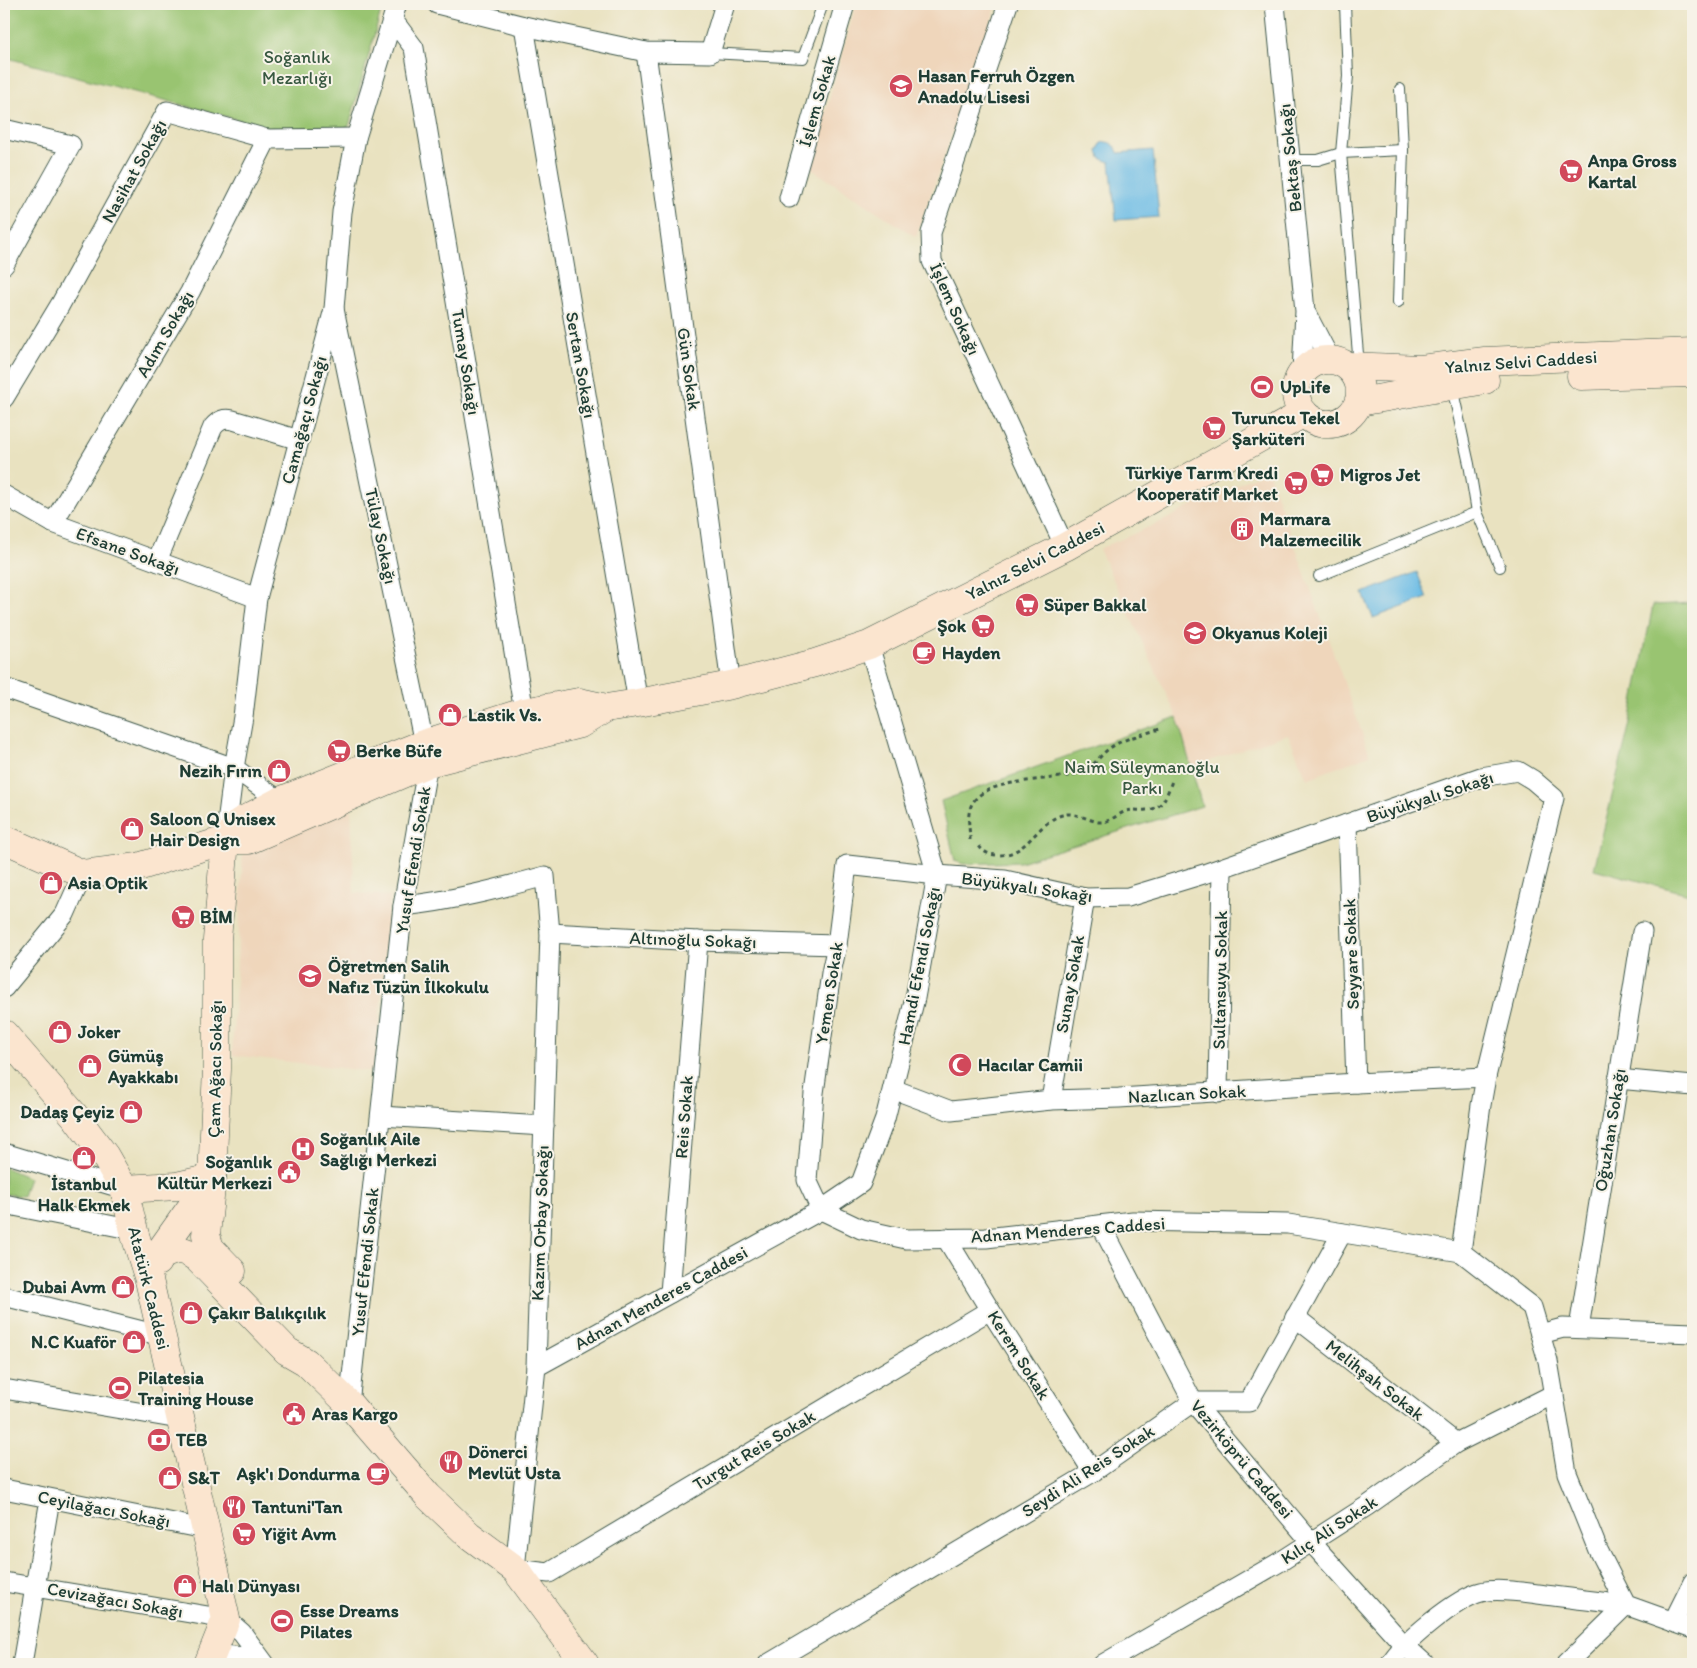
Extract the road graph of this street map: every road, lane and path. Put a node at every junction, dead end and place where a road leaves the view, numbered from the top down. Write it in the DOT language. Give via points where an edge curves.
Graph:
graph roads {
  1 [pos="437,4"];
  2 [pos="725,4"];
  3 [pos="823,4"];
  4 [pos="845,4"];
  5 [pos="1008,4"];
  6 [pos="1275,4"];
  7 [pos="1345,4"];
  8 [pos="395,12"];
  9 [pos="524,26"];
  10 [pos="646,52"];
  11 [pos="710,53"];
  12 [pos="1400,89"];
  13 [pos="4,129"];
  14 [pos="356,138"];
  15 [pos="267,139"];
  16 [pos="1403,150"];
  17 [pos="1341,153"];
  18 [pos="1290,160"];
  19 [pos="789,198"];
  20 [pos="4,265"];
  21 [pos="1398,302"];
  22 [pos="334,308"];
  23 [pos="1305,311"];
  24 [pos="1693,352"];
  25 [pos="1345,364"];
  26 [pos="1302,372"];
  27 [pos="1693,373"];
  28 [pos="1452,386"];
  29 [pos="4,398"];
  30 [pos="1359,402"];
  31 [pos="1304,414"];
  32 [pos="299,440"];
  33 [pos="4,495"];
  34 [pos="1477,512"];
  35 [pos="53,524"];
  36 [pos="1065,547"];
  37 [pos="157,561"];
  38 [pos="1500,566"];
  39 [pos="1319,576"];
  40 [pos="257,598"];
  41 [pos="869,645"];
  42 [pos="731,685"];
  43 [pos="4,688"];
  44 [pos="638,703"];
  45 [pos="606,708"];
  46 [pos="524,712"];
  47 [pos="1160,729"];
  48 [pos="426,754"];
  49 [pos="234,768"];
  50 [pos="1172,781"];
  51 [pos="280,801"];
  52 [pos="1347,824"];
  53 [pos="4,839"];
  54 [pos="225,840"];
  55 [pos="970,840"];
  56 [pos="979,846"];
  57 [pos="1222,868"];
  58 [pos="83,874"];
  59 [pos="937,875"];
  60 [pos="1085,898"];
  61 [pos="404,906"];
  62 [pos="1642,932"];
  63 [pos="550,933"];
  64 [pos="698,941"];
  65 [pos="837,945"];
  66 [pos="4,988"];
  67 [pos="4,1034"];
  68 [pos="1486,1077"];
  69 [pos="1618,1079"];
  70 [pos="1356,1083"];
  71 [pos="1693,1086"];
  72 [pos="893,1089"];
  73 [pos="1218,1092"];
  74 [pos="1051,1100"];
  75 [pos="381,1116"];
  76 [pos="544,1126"];
  77 [pos="4,1153"];
  78 [pos="212,1178"];
  79 [pos="124,1189"];
  80 [pos="4,1204"];
  81 [pos="822,1210"];
  82 [pos="1101,1225"];
  83 [pos="134,1230"];
  84 [pos="1342,1233"];
  85 [pos="946,1238"];
  86 [pos="1461,1252"];
  87 [pos="154,1268"];
  88 [pos="670,1293"];
  89 [pos="4,1296"];
  90 [pos="990,1310"];
  91 [pos="1295,1317"];
  92 [pos="1579,1328"];
  93 [pos="1693,1333"];
  94 [pos="1540,1334"];
  95 [pos="162,1336"];
  96 [pos="306,1362"];
  97 [pos="536,1367"];
  98 [pos="4,1389"];
  99 [pos="1554,1394"];
  100 [pos="1193,1402"];
  101 [pos="349,1404"];
  102 [pos="179,1419"];
  103 [pos="1456,1443"];
  104 [pos="1093,1472"];
  105 [pos="4,1489"];
  106 [pos="50,1499"];
  107 [pos="204,1529"];
  108 [pos="1311,1542"];
  109 [pos="515,1569"];
  110 [pos="4,1582"];
  111 [pos="1693,1582"];
  112 [pos="34,1586"];
  113 [pos="1626,1605"];
  114 [pos="226,1619"];
  115 [pos="1674,1622"];
  116 [pos="1693,1629"];
  117 [pos="1405,1646"];
  118 [pos="209,1661"];
  119 [pos="262,1661"];
  120 [pos="22,1664"];
  121 [pos="586,1664"];
  122 [pos="768,1664"];
  123 [pos="1103,1664"];
  124 [pos="1390,1664"];
  125 [pos="1425,1664"];
  126 [pos="1566,1664"];
  1 -- 9 [label="street"];
  2 -- 11 [label="street"];
  3 -- 11 [label="lane" via="803,58"];
  4 -- 19 [label="street, İşlem Sokak"];
  5 -- 36 [label="street, İşlem Sokağı" via="931,233 932,261"];
  6 -- 18 [label="street, Bektaş Sokağı"];
  7 -- 17 [label="lane" via="1348,76"];
  8 -- 14 [label="street, Camağaçı Sokağı"];
  8 -- 46 [label="street, Tumay Sokağı" via="414,48"];
  9 -- 10 [label="street"];
  9 -- 44 [label="street, Sertan Sokağı"];
  10 -- 11 [label="street"];
  10 -- 42 [label="street, Gün Sokak"];
  12 -- 16 [label="lane"];
  13 -- 20 [label="street" via="71,145"];
  14 -- 15 [label="street, Nasihat Sokağı"];
  14 -- 22 [label="street, Camağaçı Sokağı" via="342,212"];
  15 -- 29 [label="street, Nasihat Sokağı" via="167,111 60,305"];
  15 -- 35 [label="street, Adım Sokağı" via="190,292"];
  16 -- 17 [label="lane"];
  16 -- 21 [label="lane"];
  17 -- 18 [label="lane" via="1318,160"];
  17 -- 25 [label="lane"];
  18 -- 23 [label="street, Bektaş Sokağı"];
  22 -- 32 [label="street, Camağaçı Sokağı"];
  22 -- 48 [label="street, Tülay Sokağı"];
  23 -- 25 [label="street"];
  23 -- 26 [label="street"];
  24 -- 25 [label="street, Yalnız Selvi Caddesi" via="1485,361 1421,369"];
  25 -- 26 [label="street, Yalnız Selvi Caddesi" via="1320,360"];
  25 -- 30 [label="street" via="1359,382"];
  26 -- 31 [label="street" via="1295,393"];
  27 -- 28 [label="street" via="1533,377"];
  28 -- 30 [label="street"];
  28 -- 34 [label="lane"];
  30 -- 31 [label="street" via="1345,420 1334,424 1323,424"];
  31 -- 36 [label="street, Yalnız Selvi Caddesi"];
  32 -- 37 [label="street" via="233,420 217,423"];
  32 -- 40 [label="street, Camağaçı Sokağı"];
  33 -- 35 [label="street, Efsane Sokağı"];
  34 -- 38 [label="lane"];
  34 -- 39 [label="lane"];
  35 -- 37 [label="street, Efsane Sokağı"];
  36 -- 41 [label="street, Yalnız Selvi Caddesi"];
  37 -- 40 [label="street, Efsane Sokağı"];
  40 -- 49 [label="street, Camağaçı Sokağı"];
  41 -- 42 [label="street, Yalnız Selvi Caddesi" via="816,663"];
  41 -- 59 [label="street, Hamdi Efendi Sokağı"];
  42 -- 44 [label="street, Yalnız Selvi Caddesi"];
  43 -- 49 [label="street"];
  44 -- 45 [label="street, Yalnız Selvi Caddesi"];
  45 -- 46 [label="street, Yalnız Selvi Caddesi" via="579,702"];
  45 -- 48 [label="street, Yalnız Selvi Caddesi" via="580,724"];
  46 -- 48 [label="street, Yalnız Selvi Caddesi"];
  47 -- 55 [label="path" via="1118,743 1084,771 1007,785 984,793 970,809"];
  48 -- 51 [label="street, Yalnız Selvi Caddesi"];
  48 -- 54 [label="street, Yalnız Selvi Caddesi" via="249,840"];
  48 -- 61 [label="street, Yusuf Efendi Sokak"];
  49 -- 51 [label="street"];
  49 -- 54 [label="street, Camağaçı Sokağı"];
  50 -- 56 [label="path" via="1162,804 1156,808 1128,811 1103,822 1070,814 1060,815 1011,854 987,854"];
  51 -- 54 [label="street, Yalnız Selvi Caddesi" via="240,822"];
  52 -- 57 [label="street, Büyükyalı Sokağı"];
  52 -- 68 [label="street, Büyükyalı Sokağı" via="1481,777 1518,771 1554,798"];
  52 -- 70 [label="street, Seyyare Sokak"];
  53 -- 58 [label="street"];
  54 -- 58 [label="street, Yalnız Selvi Caddesi" via="138,867"];
  54 -- 78 [label="street, Çam Ağacı Sokağı" via="216,940 217,1069"];
  57 -- 60 [label="street, Büyükyalı Sokağı" via="1128,897"];
  57 -- 73 [label="street, Sultansuyu Sokak"];
  58 -- 66 [label="street" via="65,914"];
  59 -- 60 [label="street, Büyükyalı Sokağı" via="1004,880"];
  59 -- 65 [label="street, Yemen Sokak" via="847,865"];
  59 -- 72 [label="street, Hamdi Efendi Sokağı" via="915,998"];
  60 -- 74 [label="street, Sunay Sokak"];
  61 -- 63 [label="street, Kazım Orbay Sokağı" via="470,896 545,876"];
  61 -- 75 [label="street, Yusuf Efendi Sokak"];
  62 -- 69 [label="street, Oğuzhan Sokağı"];
  63 -- 64 [label="street, Altınoğlu Sokağı"];
  63 -- 76 [label="street, Kazım Orbay Sokağı"];
  64 -- 65 [label="street, Altınoğlu Sokağı"];
  64 -- 88 [label="street, Reis Sokak"];
  65 -- 81 [label="street, Yemen Sokak" via="814,1093 807,1180"];
  67 -- 79 [label="street, Atatürk Caddesi" via="74,1115 105,1156"];
  68 -- 70 [label="street, Nazlıcan Sokak"];
  68 -- 86 [label="street, Büyükyalı Sokağı"];
  69 -- 71 [label="street"];
  69 -- 92 [label="street, Oğuzhan Sokağı"];
  70 -- 73 [label="street, Nazlıcan Sokak"];
  72 -- 74 [label="street, Nazlıcan Sokak" via="952,1111"];
  72 -- 81 [label="street, Hamdi Efendi Sokağı" via="861,1183"];
  73 -- 74 [label="street, Nazlıcan Sokak"];
  75 -- 76 [label="street"];
  75 -- 101 [label="street, Yusuf Efendi Sokak"];
  76 -- 97 [label="street, Kazım Orbay Sokağı"];
  77 -- 79 [label="street"];
  78 -- 79 [label="street" via="177,1186"];
  78 -- 87 [label="street" via="163,1247"];
  78 -- 96 [label="street, Çam Ağacı Sokağı" via="206,1235 210,1248 297,1340"];
  79 -- 83 [label="street, Atatürk Caddesi"];
  80 -- 83 [label="street"];
  81 -- 85 [label="street, Adnan Menderes Caddesi" via="861,1229 906,1239"];
  81 -- 88 [label="street, Adnan Menderes Caddesi"];
  82 -- 84 [label="street, Adnan Menderes Caddesi" via="1133,1221 1288,1224"];
  82 -- 85 [label="street, Adnan Menderes Caddesi" via="986,1238"];
  82 -- 100 [label="street, Vezirköprü Caddesi"];
  83 -- 87 [label="street, Atatürk Caddesi"];
  84 -- 86 [label="street, Adnan Menderes Caddesi"];
  84 -- 91 [label="street"];
  85 -- 90 [label="street, Kerem Sokak"];
  86 -- 94 [label="street, Adnan Menderes Caddesi" via="1532,1308"];
  87 -- 95 [label="street, Atatürk Caddesi"];
  87 -- 96 [label="street" via="175,1249 186,1251 197,1258 287,1351"];
  88 -- 97 [label="street, Adnan Menderes Caddesi"];
  89 -- 95 [label="street"];
  90 -- 104 [label="street, Kerem Sokak"];
  90 -- 109 [label="street, Turgut Reis Sokak" via="549,1573"];
  91 -- 100 [label="street" via="1249,1402"];
  91 -- 103 [label="street, Melihşah Sokak"];
  92 -- 93 [label="street"];
  92 -- 94 [label="street"];
  94 -- 99 [label="street, Adnan Menderes Caddesi"];
  95 -- 102 [label="street, Atatürk Caddesi"];
  96 -- 101 [label="street"];
  97 -- 109 [label="street, Kazım Orbay Sokağı"];
  98 -- 102 [label="street"];
  99 -- 103 [label="street, Kılıç Ali Sokak"];
  99 -- 113 [label="street, Adnan Menderes Caddesi" via="1567,1473 1598,1550"];
  100 -- 104 [label="street, Seydi Ali Reis Sokak"];
  100 -- 108 [label="street, Vezirköprü Caddesi"];
  101 -- 109 [label="street" via="428,1496 469,1535"];
  102 -- 107 [label="street, Atatürk Caddesi"];
  103 -- 108 [label="street, Kılıç Ali Sokak"];
  104 -- 122 [label="street, Seydi Ali Reis Sokak"];
  105 -- 106 [label="street, Ceyilağacı Sokağı"];
  106 -- 107 [label="street, Ceyilağacı Sokağı"];
  106 -- 112 [label="street"];
  107 -- 114 [label="street, Atatürk Caddesi"];
  108 -- 117 [label="street, Vezirköprü Caddesi"];
  108 -- 123 [label="street, Kılıç Ali Sokak"];
  109 -- 121 [label="street"];
  110 -- 112 [label="street, Cevizağacı Sokağı"];
  111 -- 115 [label="street"];
  112 -- 114 [label="street, Cevizağacı Sokağı"];
  112 -- 120 [label="street"];
  113 -- 115 [label="street"];
  113 -- 117 [label="street" via="1512,1591 1481,1592 1456,1604 1419,1631"];
  113 -- 126 [label="street"];
  114 -- 118 [label="street"];
  114 -- 119 [label="street" via="242,1633"];
  115 -- 116 [label="street"];
  117 -- 124 [label="street"];
  117 -- 125 [label="street, Vezirköprü Caddesi"];
  118 -- 119 [label="street" via="221,1655"];
}
